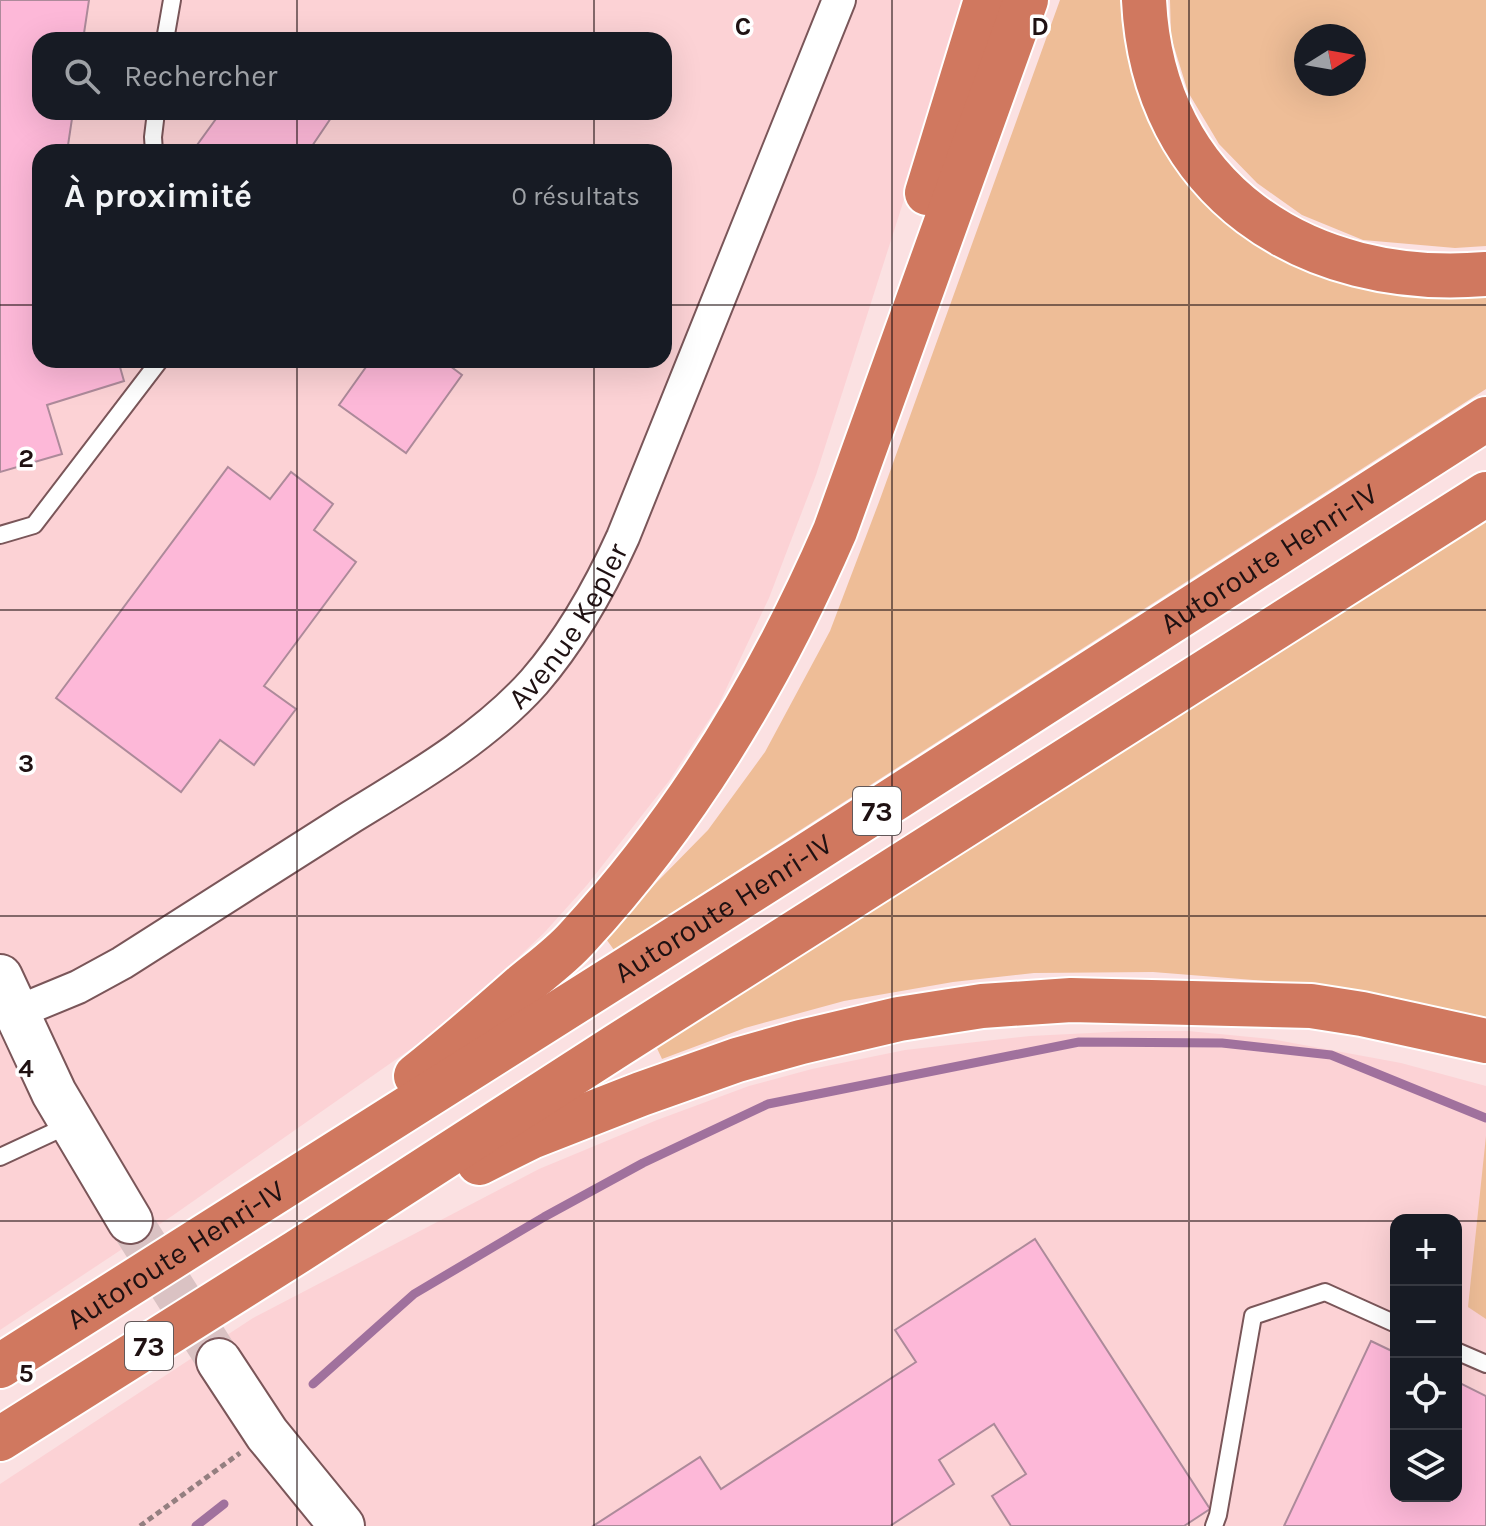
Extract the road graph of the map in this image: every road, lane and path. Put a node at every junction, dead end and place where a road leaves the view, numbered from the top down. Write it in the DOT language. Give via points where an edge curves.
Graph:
graph roads {
  1 [pos="172,0"];
  2 [pos="839,0"];
  3 [pos="986,0"];
  4 [pos="1026,0"];
  5 [pos="1144,0"];
  6 [pos="166,32"];
  7 [pos="155,120"];
  8 [pos="153,144"];
  9 [pos="1486,274"];
  10 [pos="154,368"];
  11 [pos="1486,419"];
  12 [pos="1486,494"];
  13 [pos="835,531"];
  14 [pos="0,535"];
  15 [pos="1188,1003"];
  16 [pos="5,1004"];
  17 [pos="1486,1041"];
  18 [pos="1486,1064"];
  19 [pos="71,1124"];
  20 [pos="0,1157"];
  21 [pos="265,1199"];
  22 [pos="130,1221"];
  23 [pos="297,1252"];
  24 [pos="1390,1321"];
  25 [pos="1462,1354"];
  26 [pos="219,1361"];
  27 [pos="1486,1364"];
  28 [pos="0,1366"];
  29 [pos="267,1434"];
  30 [pos="0,1439"];
  31 [pos="140,1526"];
  32 [pos="342,1526"];
  33 [pos="1214,1526"];
  1 -- 6 [label="lane"];
  2 -- 16 [label="street, Avenue Kepler" via="623,537 595,596 532,684 478,733 417,776 122,963 78,987"];
  3 -- 13 [label="highway" via="877,353"];
  4 -- 13 [label="highway"];
  5 -- 9 [label="highway" via="1148,46 1168,108 1200,162 1245,210 1291,241 1344,261 1429,276"];
  7 -- 8 [label="lane"];
  10 -- 14 [label="lane" via="34,525"];
  11 -- 21 [label="highway, Autoroute Henri-IV / 73"];
  12 -- 23 [label="highway, Autoroute Henri-IV / 73"];
  13 -- 21 [label="highway" via="742,717 661,839 575,941"];
  15 -- 17 [label="highway" via="1311,1006"];
  15 -- 18 [label="highway" via="1354,1032"];
  15 -- 23 [label="highway" via="1071,1000 982,1006 801,1042 737,1060 531,1137"];
  16 -- 19 [label="street"];
  19 -- 20 [label="lane"];
  19 -- 22 [label="street"];
  21 -- 28 [label="highway, Autoroute Henri-IV / 73"];
  23 -- 30 [label="highway, Autoroute Henri-IV / 73"];
  24 -- 33 [label="lane" via="1325,1292 1253,1316"];
  25 -- 27 [label="lane"];
  26 -- 29 [label="street"];
  29 -- 31 [label="path"];
  29 -- 32 [label="street"];
}
